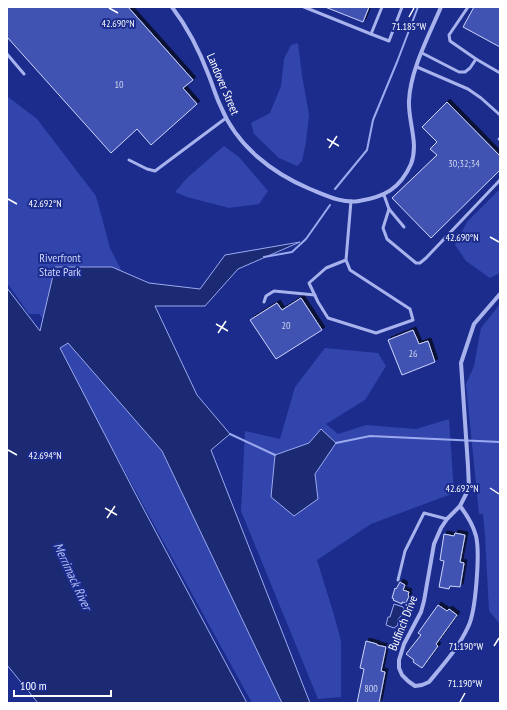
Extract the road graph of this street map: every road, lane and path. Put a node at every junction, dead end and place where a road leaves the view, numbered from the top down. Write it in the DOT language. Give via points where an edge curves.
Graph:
graph roads {
  1 [pos="172,7"];
  2 [pos="304,7"];
  3 [pos="382,7"];
  4 [pos="402,7"];
  5 [pos="441,7"];
  6 [pos="468,7"];
  7 [pos="371,34"];
  8 [pos="422,53"];
  9 [pos="7,54"];
  10 [pos="476,59"];
  11 [pos="417,67"];
  12 [pos="500,73"];
  13 [pos="24,74"];
  14 [pos="500,115"];
  15 [pos="226,118"];
  16 [pos="129,160"];
  17 [pos="500,180"];
  18 [pos="384,195"];
  19 [pos="351,201"];
  20 [pos="389,209"];
  21 [pos="404,228"];
  22 [pos="346,260"];
  23 [pos="500,294"];
  24 [pos="315,295"];
  25 [pos="264,302"];
  26 [pos="460,506"];
  27 [pos="446,519"];
  28 [pos="398,580"];
  1 -- 15 [label="street, Landover Street" via="201,55"];
  2 -- 7 [label="lane"];
  3 -- 7 [label="lane"];
  4 -- 7 [label="lane" via="389,42"];
  5 -- 8 [label="street, Landover Street"];
  6 -- 10 [label="lane" via="449,35 450,41"];
  8 -- 10 [label="lane" via="458,72 465,72"];
  8 -- 11 [label="street, Landover Street"];
  9 -- 13 [label="lane"];
  10 -- 12 [label="lane"];
  11 -- 14 [label="lane" via="468,89"];
  11 -- 18 [label="street, Landover Street" via="409,102 414,152 411,164 398,185"];
  15 -- 16 [label="lane" via="155,171"];
  15 -- 19 [label="street, Landover Street" via="241,140 279,174 326,195 342,201"];
  17 -- 20 [label="lane" via="420,263 416,263 387,239 383,228"];
  18 -- 19 [label="street, Landover Street" via="357,202"];
  18 -- 20 [label="lane"];
  19 -- 22 [label="lane"];
  20 -- 21 [label="lane"];
  22 -- 24 [label="lane" via="326,268 309,283"];
  22 -- 24 [label="lane" via="350,270 410,309 414,320 376,333 328,318"];
  23 -- 26 [label="street, Bulfinch Drive" via="474,324 461,363 469,484"];
  24 -- 25 [label="lane" via="274,291 266,296"];
  26 -- 27 [label="street, Bulfinch Drive"];
  26 -- 27 [label="street, Bulfinch Drive" via="469,519 476,537 478,568 472,618 458,643 429,682 415,686 402,675 399,660 420,612 427,588 434,544"];
  27 -- 28 [label="lane" via="424,513 405,551"];
}
